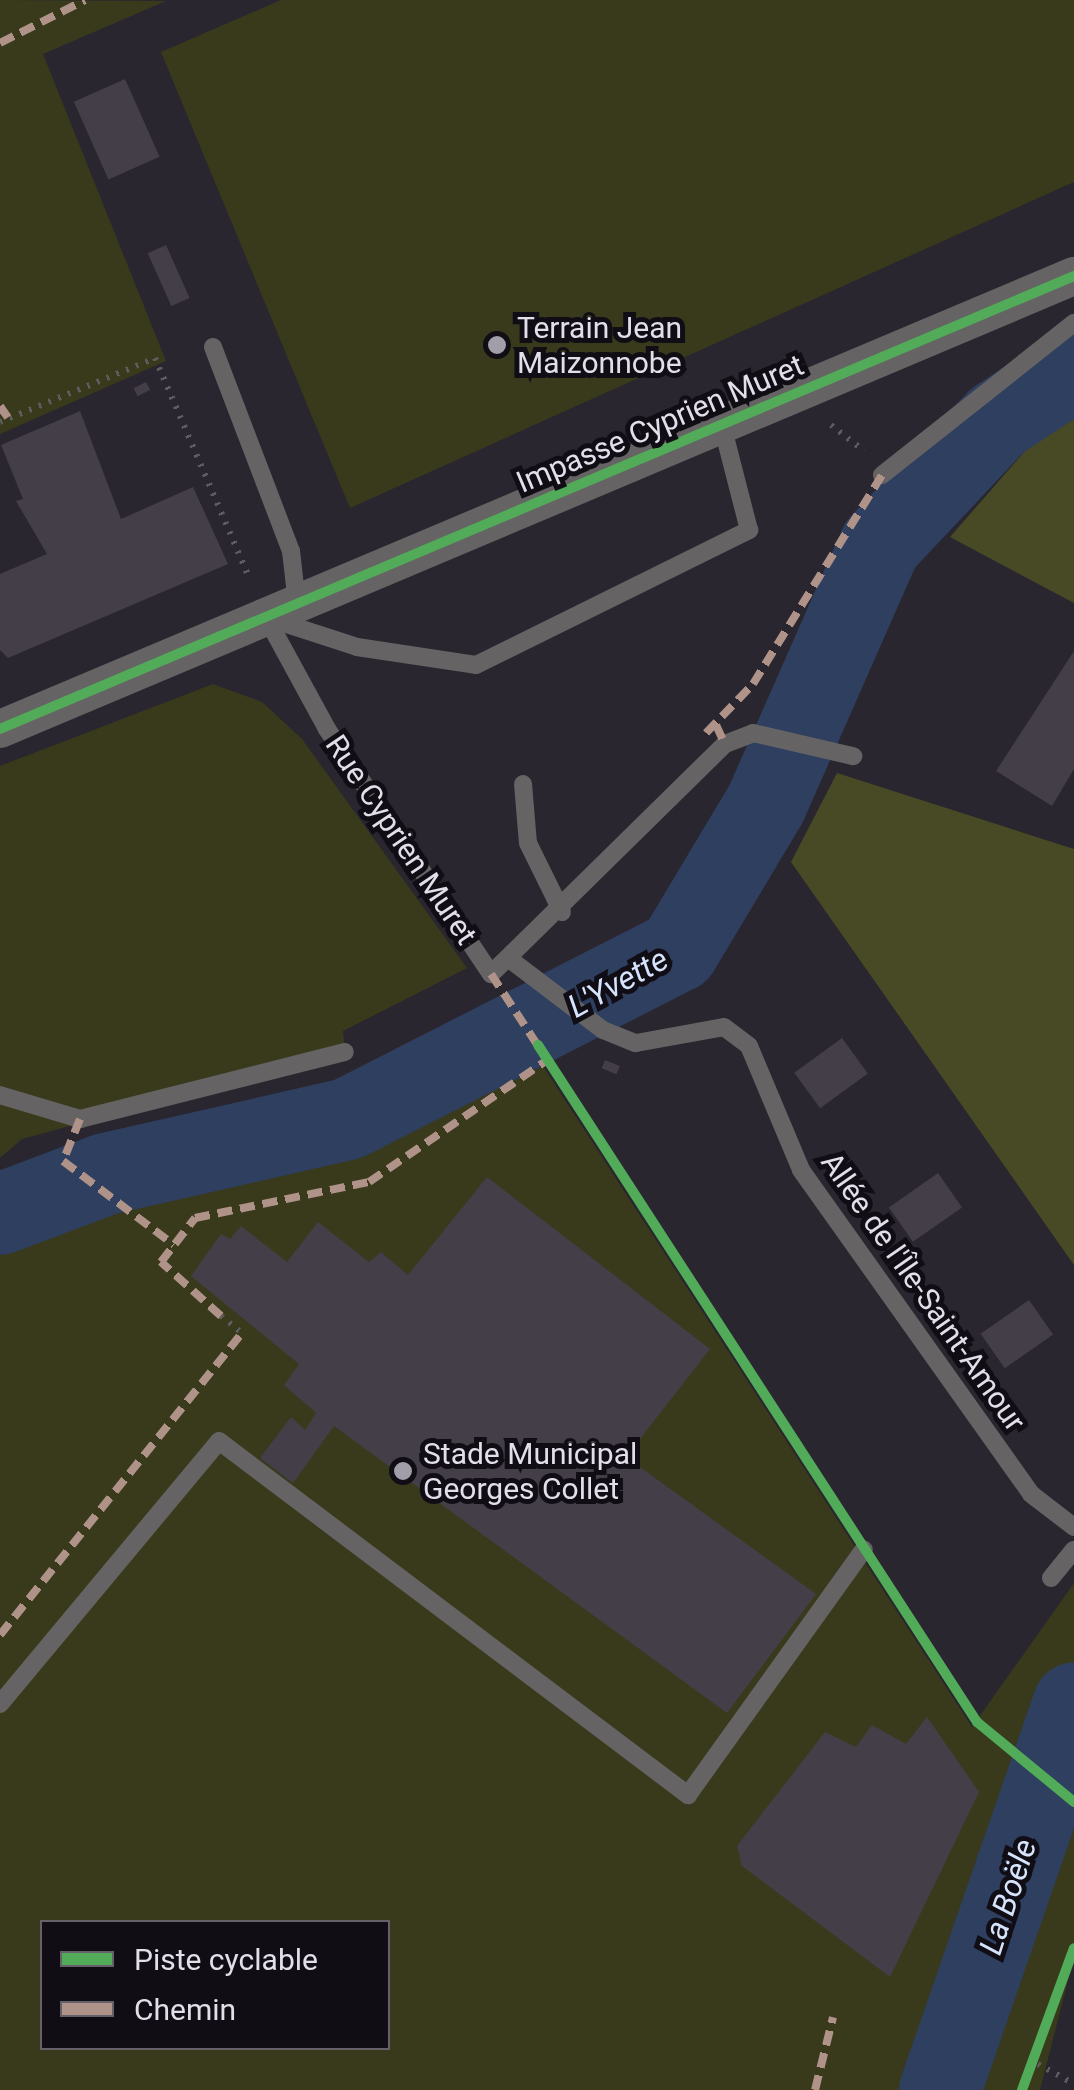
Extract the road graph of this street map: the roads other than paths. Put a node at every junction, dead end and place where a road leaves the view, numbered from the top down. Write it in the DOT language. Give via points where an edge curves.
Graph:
graph roads {
  1 [pos="1067,287"];
  2 [pos="1074,322"];
  3 [pos="213,347"];
  4 [pos="722,425"];
  5 [pos="882,475"];
  6 [pos="282,611"];
  7 [pos="0,729"];
  8 [pos="852,756"];
  9 [pos="522,784"];
  10 [pos="562,912"];
  11 [pos="508,958"];
  12 [pos="345,1052"];
  13 [pos="0,1095"];
  14 [pos="1074,1528"];
  15 [pos="864,1548"];
  16 [pos="1074,1550"];
  17 [pos="1051,1578"];
  18 [pos="0,1704"];
  1 -- 4 [label="street, Impasse Cyprien Muret"];
  2 -- 5 [label="lane"];
  3 -- 6 [label="lane" via="292,551"];
  4 -- 6 [label="street, Impasse Cyprien Muret"];
  4 -- 6 [label="lane" via="748,530 476,666 357,648"];
  6 -- 7 [label="street"];
  6 -- 11 [label="lane, Rue Cyprien Muret" via="327,729 491,974"];
  8 -- 10 [label="lane, Rue Cyprien Muret" via="753,733 725,744"];
  9 -- 10 [label="lane" via="528,843"];
  10 -- 11 [label="lane, Rue Cyprien Muret"];
  11 -- 14 [label="lane, Allée de l'Île-Saint-Amour" via="603,1030 636,1043 724,1027 749,1046 801,1170 1031,1494"];
  12 -- 13 [label="lane" via="80,1119"];
  15 -- 18 [label="lane" via="688,1795 218,1441"];
  16 -- 17 [label="lane"];
}
